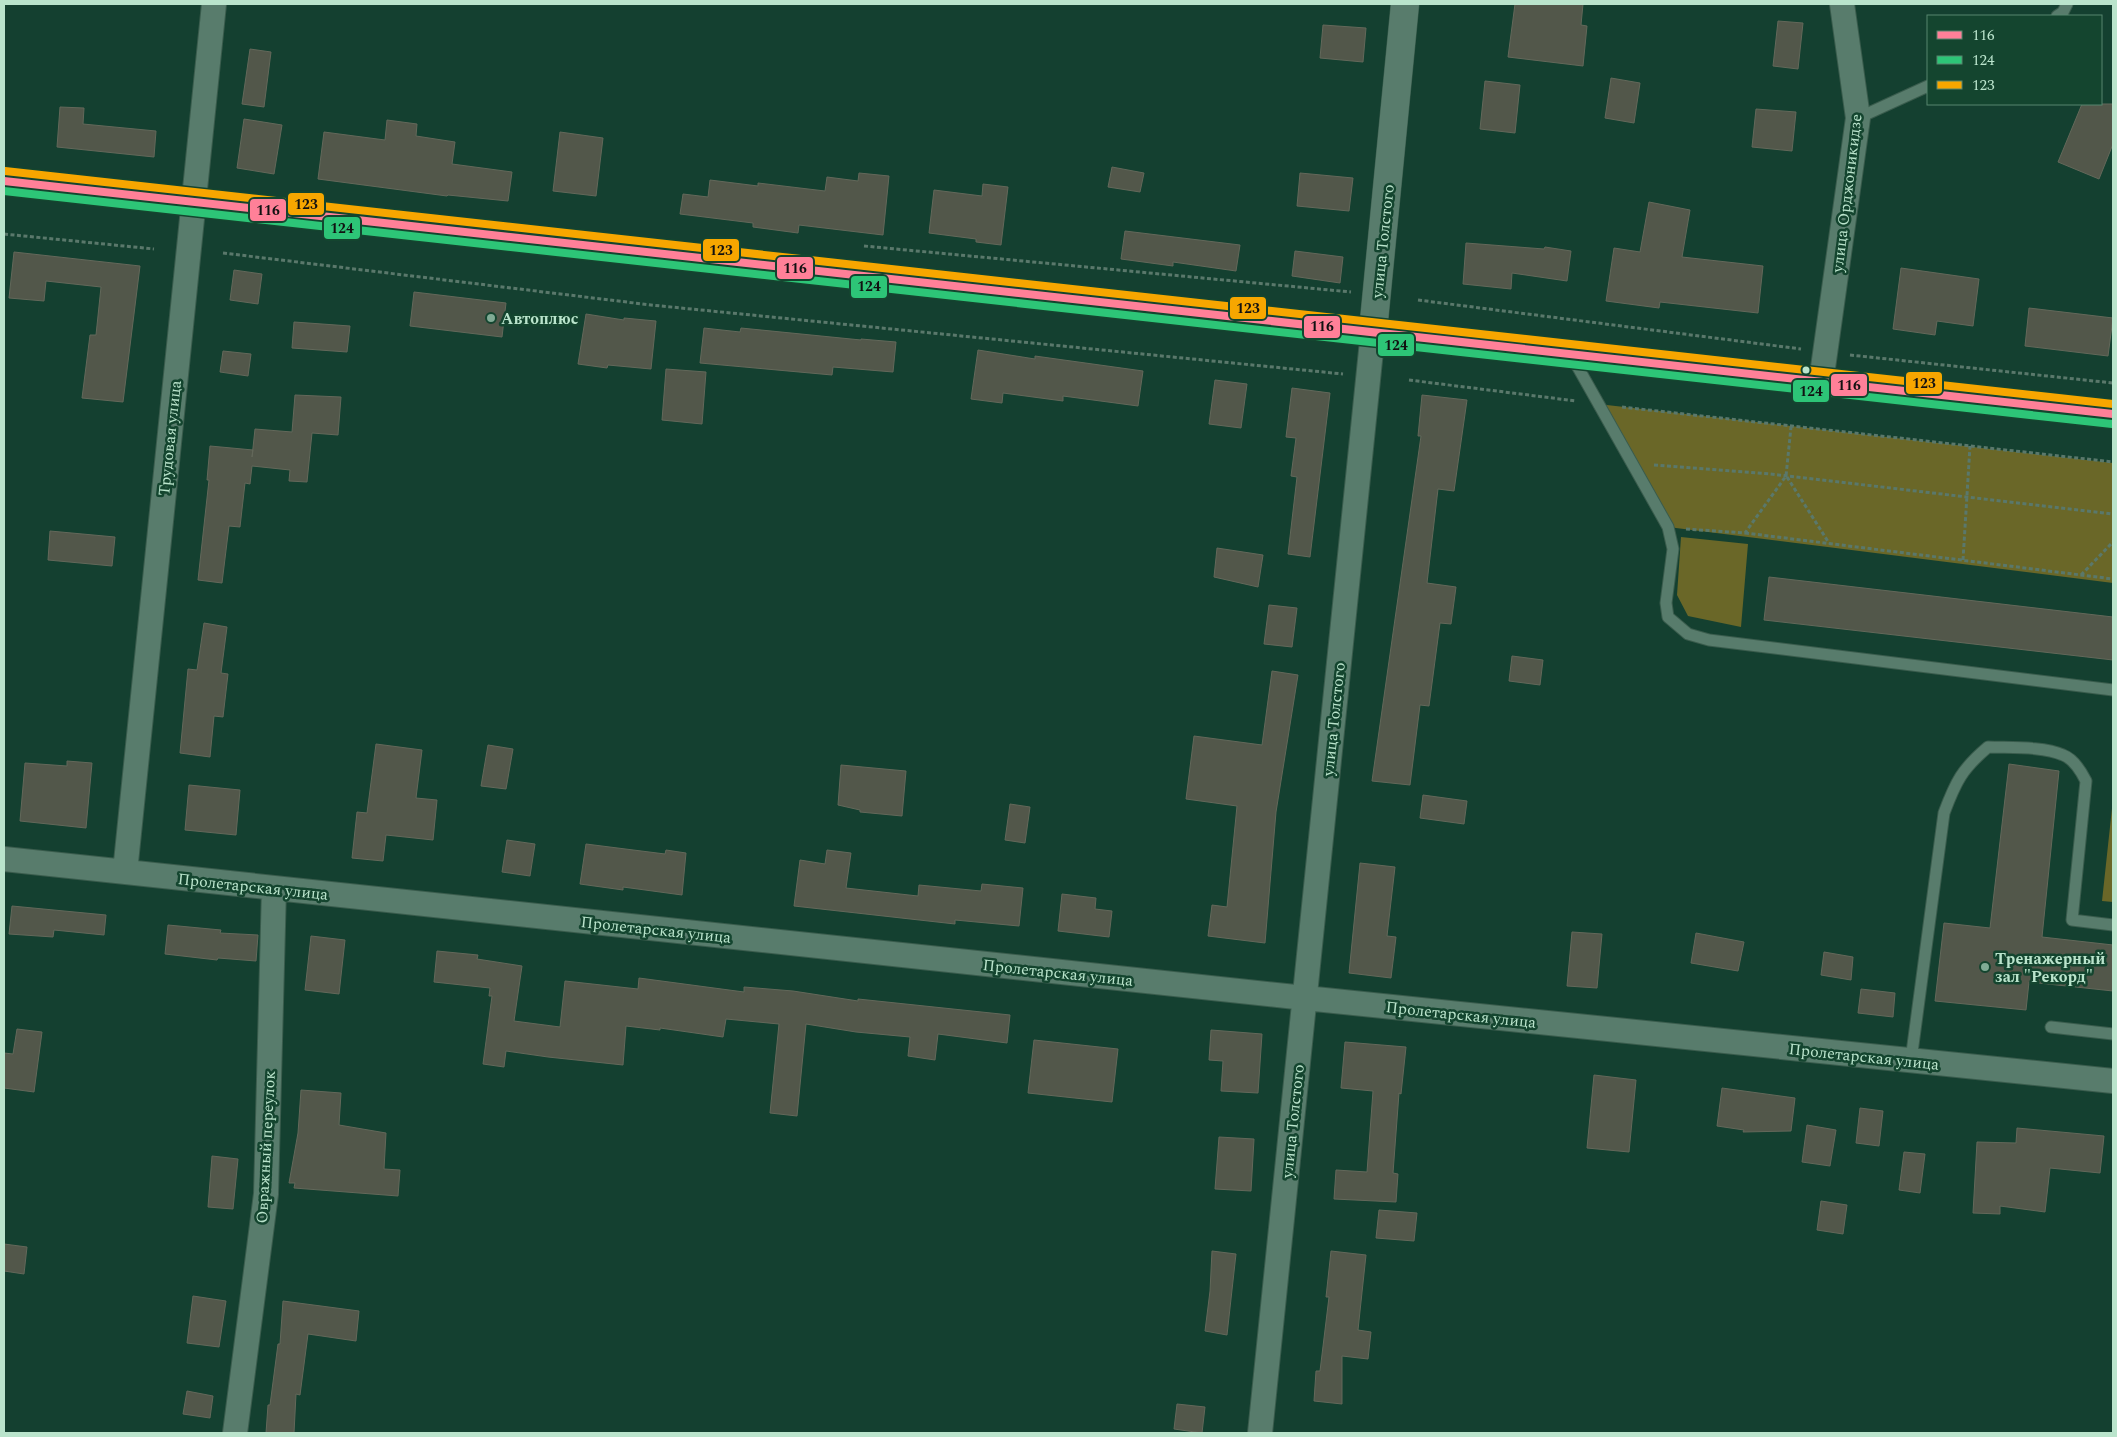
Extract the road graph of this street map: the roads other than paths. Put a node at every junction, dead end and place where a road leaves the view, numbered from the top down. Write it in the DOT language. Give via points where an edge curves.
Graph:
graph roads {
  1 [pos="214,4"];
  2 [pos="1405,4"];
  3 [pos="1842,4"];
  4 [pos="2067,4"];
  5 [pos="2058,15"];
  6 [pos="1927,86"];
  7 [pos="1858,118"];
  8 [pos="4,182"];
  9 [pos="192,202"];
  10 [pos="1373,331"];
  11 [pos="1570,354"];
  12 [pos="1821,382"];
  13 [pos="2113,414"];
  14 [pos="2113,690"];
  15 [pos="4,859"];
  16 [pos="125,872"];
  17 [pos="274,888"];
  18 [pos="2113,926"];
  19 [pos="1305,998"];
  20 [pos="2051,1026"];
  21 [pos="2113,1034"];
  22 [pos="1911,1060"];
  23 [pos="2113,1081"];
  24 [pos="235,1433"];
  25 [pos="1260,1433"];
  1 -- 9 [label="street, Трудовая улица"];
  2 -- 10 [label="street, улица Толстого"];
  3 -- 7 [label="street, улица Орджоникидзе"];
  4 -- 5 [label="lane"];
  6 -- 7 [label="lane"];
  7 -- 12 [label="street, улица Орджоникидзе"];
  8 -- 9 [label="street"];
  9 -- 10 [label="street"];
  9 -- 16 [label="street, Трудовая улица"];
  10 -- 11 [label="street"];
  10 -- 19 [label="street, улица Толстого"];
  11 -- 12 [label="street"];
  11 -- 14 [label="lane" via="1668,527 1673,549 1666,603 1668,617 1688,634 1709,640"];
  12 -- 13 [label="street"];
  15 -- 16 [label="street, Пролетарская улица"];
  16 -- 17 [label="street, Пролетарская улица"];
  17 -- 19 [label="street, Пролетарская улица"];
  17 -- 24 [label="street, Овражный переулок" via="266,1194"];
  18 -- 22 [label="lane" via="2072,920 2086,781 2079,768 2064,755 2043,750 1988,747 1968,764 1954,786 1944,812"];
  19 -- 22 [label="street, Пролетарская улица"];
  19 -- 25 [label="street, улица Толстого"];
  20 -- 21 [label="lane"];
  22 -- 23 [label="street, Пролетарская улица"];
}
